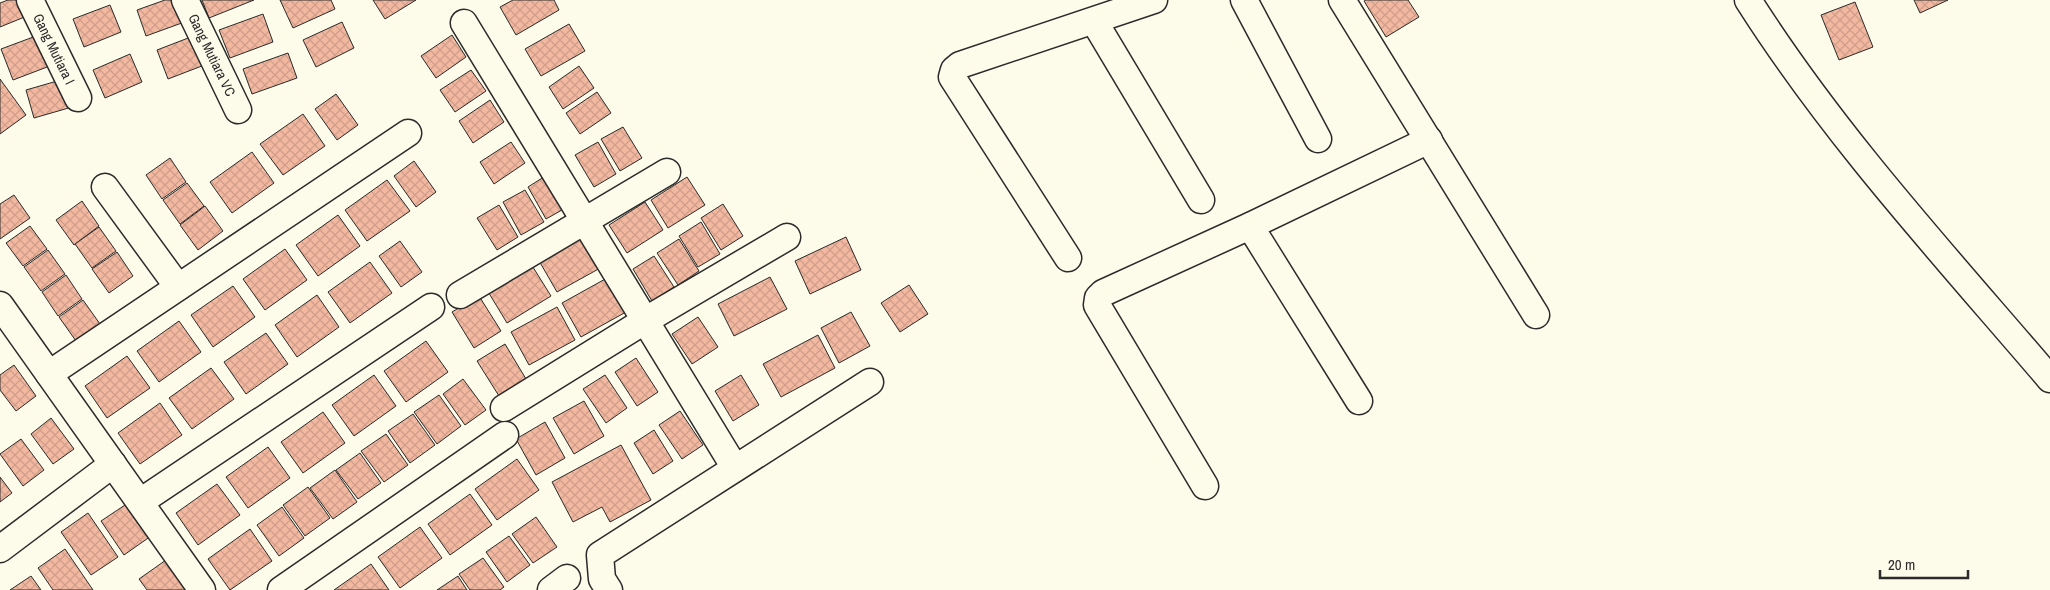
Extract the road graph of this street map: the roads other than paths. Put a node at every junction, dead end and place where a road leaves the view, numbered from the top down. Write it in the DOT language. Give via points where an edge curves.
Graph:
graph roads {
  1 [pos="30,0"];
  2 [pos="185,0"];
  3 [pos="1154,0"];
  4 [pos="1244,0"];
  5 [pos="1342,0"];
  6 [pos="1748,0"];
  7 [pos="1094,21"];
  8 [pos="464,23"];
  9 [pos="78,98"];
  10 [pos="238,110"];
  11 [pos="408,133"];
  12 [pos="1318,138"];
  13 [pos="1429,140"];
  14 [pos="668,172"];
  15 [pos="106,187"];
  16 [pos="1201,200"];
  17 [pos="584,220"];
  18 [pos="1250,226"];
  19 [pos="787,237"];
  20 [pos="1068,258"];
  21 [pos="178,287"];
  22 [pos="460,295"];
  23 [pos="0,305"];
  24 [pos="431,307"];
  25 [pos="1536,315"];
  26 [pos="646,320"];
  27 [pos="8,335"];
  28 [pos="49,374"];
  29 [pos="2050,379"];
  30 [pos="870,382"];
  31 [pos="1359,401"];
  32 [pos="504,408"];
  33 [pos="505,434"];
  34 [pos="113,464"];
  35 [pos="736,468"];
  36 [pos="1205,486"];
  37 [pos="140,502"];
  38 [pos="0,549"];
  39 [pos="202,590"];
  40 [pos="281,590"];
  41 [pos="609,590"];
  1 -- 9 [label="street, Gang Mutiara I"];
  2 -- 10 [label="street, Gang Mutiara VC"];
  3 -- 7 [label="street"];
  4 -- 12 [label="street"];
  5 -- 13 [label="street"];
  6 -- 29 [label="street" via="1779,49 1850,146"];
  7 -- 16 [label="street"];
  7 -- 20 [label="street" via="960,65 952,77"];
  8 -- 17 [label="street"];
  11 -- 21 [label="street"];
  13 -- 18 [label="street"];
  13 -- 25 [label="street"];
  14 -- 17 [label="street"];
  15 -- 21 [label="street"];
  17 -- 22 [label="street"];
  17 -- 26 [label="street"];
  18 -- 31 [label="street"];
  18 -- 36 [label="street" via="1098,298 1097,305"];
  19 -- 26 [label="street"];
  21 -- 28 [label="street"];
  23 -- 27 [label="street"];
  24 -- 37 [label="street"];
  26 -- 32 [label="street"];
  26 -- 35 [label="street"];
  27 -- 28 [label="street"];
  28 -- 34 [label="street"];
  30 -- 35 [label="street"];
  33 -- 40 [label="street"];
  34 -- 37 [label="street"];
  34 -- 38 [label="street"];
  35 -- 41 [label="street" via="600,555 602,579"];
  37 -- 39 [label="street"];
}
